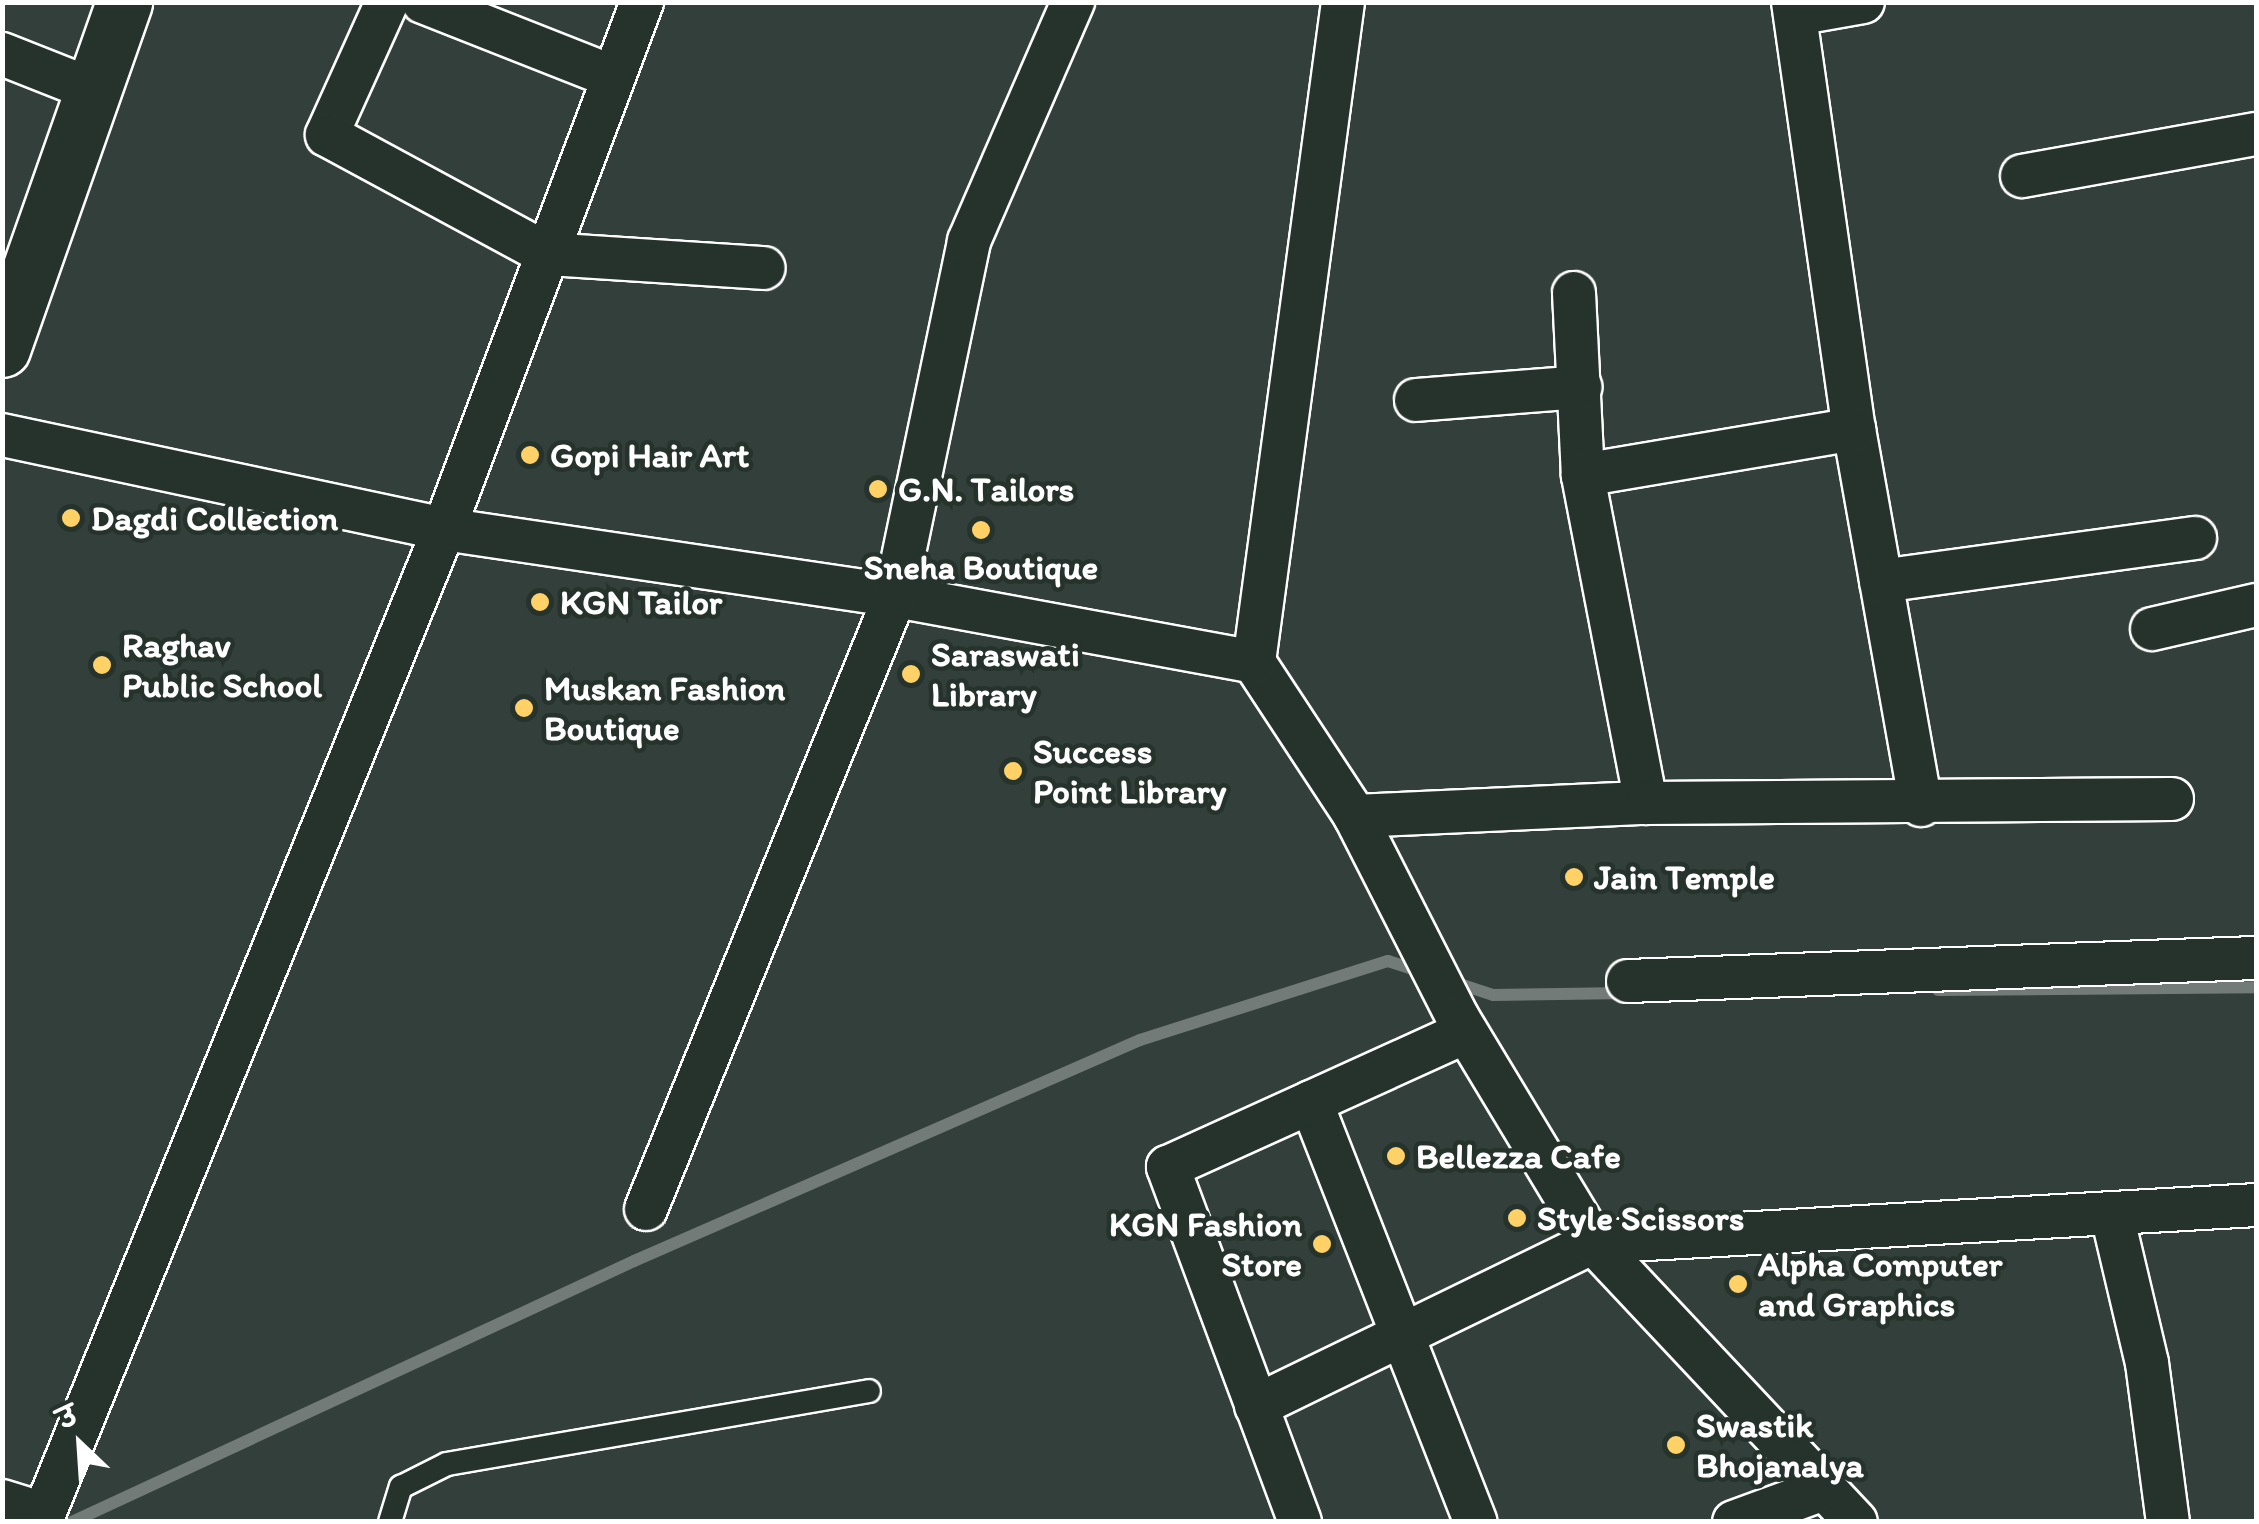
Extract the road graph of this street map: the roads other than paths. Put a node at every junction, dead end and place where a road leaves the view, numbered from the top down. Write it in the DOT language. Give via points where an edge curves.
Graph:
graph roads {
  1 [pos="124,2"];
  2 [pos="387,2"];
  3 [pos="423,2"];
  4 [pos="642,2"];
  5 [pos="1073,2"];
  6 [pos="1343,2"];
  7 [pos="1863,2"];
  8 [pos="1794,8"];
  9 [pos="6,67"];
  10 [pos="612,78"];
  11 [pos="93,90"];
  12 [pos="2256,134"];
  13 [pos="2022,176"];
  14 [pos="547,254"];
  15 [pos="764,268"];
  16 [pos="1574,293"];
  17 [pos="2,349"];
  18 [pos="1580,387"];
  19 [pos="1416,400"];
  20 [pos="1854,429"];
  21 [pos="2,435"];
  22 [pos="1583,474"];
  23 [pos="444,529"];
  24 [pos="2195,538"];
  25 [pos="1881,581"];
  26 [pos="895,596"];
  27 [pos="2256,605"];
  28 [pos="2152,629"];
  29 [pos="1254,662"];
  30 [pos="2172,798"];
  31 [pos="1646,803"];
  32 [pos="1921,805"];
  33 [pos="1355,816"];
  34 [pos="2256,958"];
  35 [pos="1628,981"];
  36 [pos="1462,1025"];
  37 [pos="1311,1102"];
  38 [pos="2256,1205"];
  39 [pos="646,1209"];
  40 [pos="2112,1215"];
  41 [pos="1593,1242"];
  42 [pos="1404,1334"];
  43 [pos="869,1391"];
  44 [pos="1256,1406"];
  45 [pos="1821,1490"];
  46 [pos="2,1501"];
  47 [pos="390,1522"];
  48 [pos="1300,1522"];
  49 [pos="1476,1522"];
  50 [pos="1734,1522"];
  51 [pos="1856,1522"];
  52 [pos="2168,1522"];
  1 -- 11 [label="main road"];
  2 -- 14 [label="street" via="326,135"];
  3 -- 10 [label="street"];
  4 -- 10 [label="street"];
  5 -- 26 [label="street" via="969,241"];
  6 -- 29 [label="street"];
  7 -- 8 [label="street"];
  8 -- 20 [label="street"];
  9 -- 11 [label="street"];
  10 -- 14 [label="street"];
  11 -- 17 [label="main road"];
  12 -- 13 [label="street"];
  14 -- 15 [label="street"];
  14 -- 23 [label="street"];
  16 -- 18 [label="street"];
  18 -- 19 [label="street"];
  18 -- 22 [label="street"];
  20 -- 22 [label="street"];
  20 -- 25 [label="street"];
  21 -- 23 [label="street"];
  22 -- 31 [label="street"];
  23 -- 26 [label="street"];
  23 -- 46 [label="street" via="44,1514"];
  24 -- 25 [label="street"];
  25 -- 32 [label="street"];
  26 -- 29 [label="street"];
  26 -- 39 [label="street"];
  27 -- 28 [label="street"];
  29 -- 33 [label="street"];
  30 -- 32 [label="street"];
  31 -- 32 [label="street"];
  31 -- 33 [label="street"];
  33 -- 36 [label="street"];
  34 -- 35 [label="street"];
  36 -- 37 [label="street"];
  36 -- 41 [label="street"];
  37 -- 42 [label="street"];
  37 -- 44 [label="street" via="1168,1167"];
  38 -- 40 [label="street"];
  40 -- 41 [label="street"];
  40 -- 52 [label="street" via="2147,1363"];
  41 -- 42 [label="street"];
  41 -- 45 [label="street"];
  42 -- 44 [label="street"];
  42 -- 49 [label="street"];
  43 -- 47 [label="lane" via="448,1464 401,1487"];
  44 -- 48 [label="street"];
  45 -- 50 [label="street"];
  45 -- 51 [label="street"];
}
